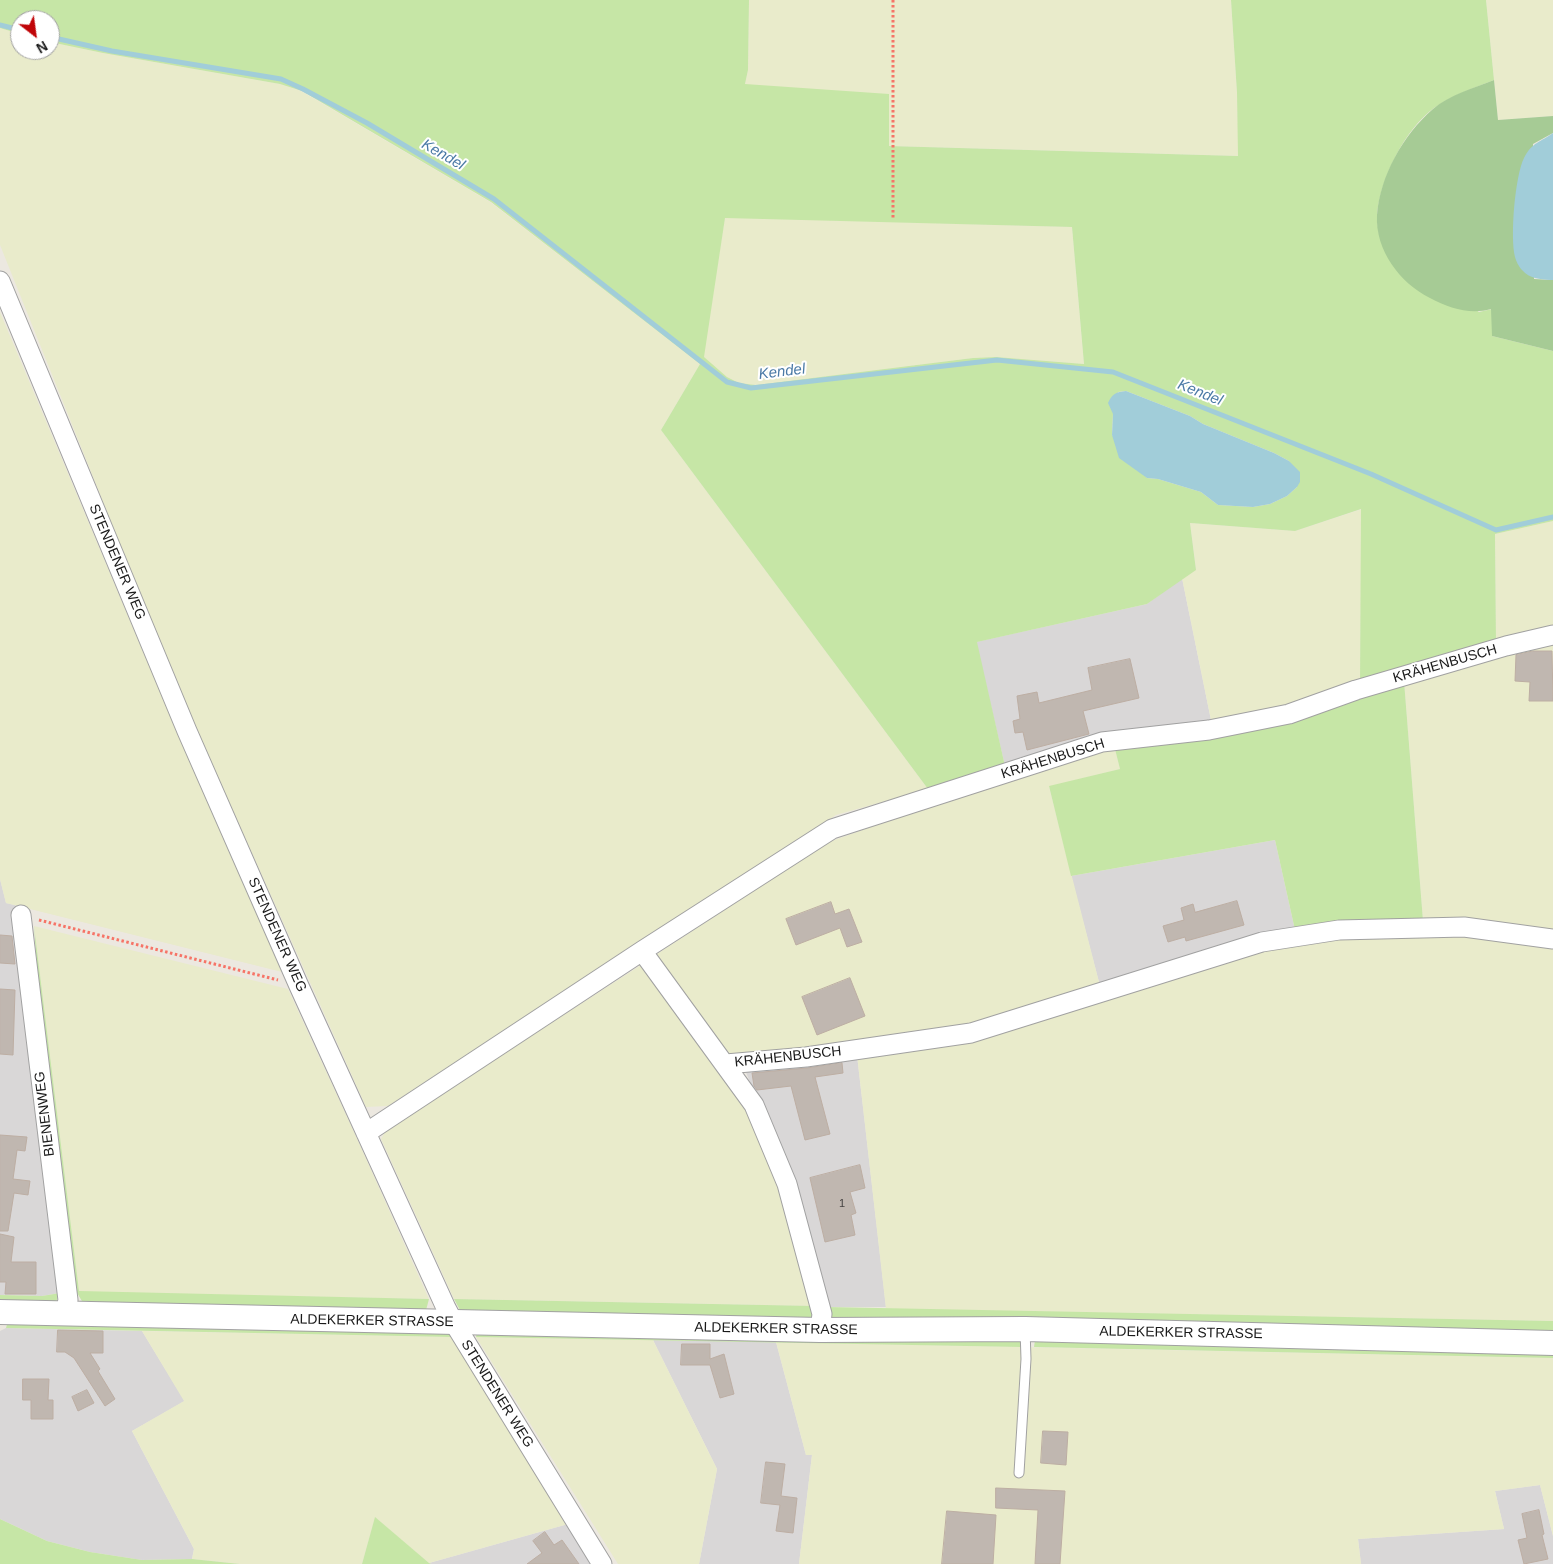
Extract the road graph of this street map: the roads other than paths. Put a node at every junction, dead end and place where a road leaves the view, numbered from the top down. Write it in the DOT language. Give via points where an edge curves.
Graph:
graph roads {
  1 [pos="0,281"];
  2 [pos="1553,635"];
  3 [pos="21,915"];
  4 [pos="1553,939"];
  5 [pos="642,950"];
  6 [pos="726,1064"];
  7 [pos="366,1133"];
  8 [pos="0,1312"];
  9 [pos="65,1313"];
  10 [pos="454,1323"];
  11 [pos="1025,1329"];
  12 [pos="820,1330"];
  13 [pos="1553,1343"];
  14 [pos="1019,1473"];
  15 [pos="602,1564"];
  1 -- 7 [label="street, STENDENER WEG" via="184,722"];
  2 -- 5 [label="street, KRÄHENBUSCH" via="1356,690 1289,714 1209,730 1102,742 832,829"];
  3 -- 9 [label="street, BIENENWEG" via="68,1300"];
  4 -- 6 [label="street, KRÄHENBUSCH" via="1464,927 1338,930 1262,942 970,1033 806,1057"];
  5 -- 6 [label="street, KRÄHENBUSCH"];
  5 -- 7 [label="street, KRÄHENBUSCH"];
  6 -- 12 [label="street, KRÄHENBUSCH" via="754,1105 787,1184 822,1314"];
  7 -- 10 [label="street, STENDENER WEG"];
  8 -- 9 [label="street, ALDEKERKER STRASSE"];
  9 -- 10 [label="street, ALDEKERKER STRASSE"];
  10 -- 12 [label="street, ALDEKERKER STRASSE"];
  10 -- 15 [label="street, STENDENER WEG"];
  11 -- 12 [label="street, ALDEKERKER STRASSE"];
  11 -- 13 [label="street, ALDEKERKER STRASSE"];
  11 -- 14 [label="lane"];
}
